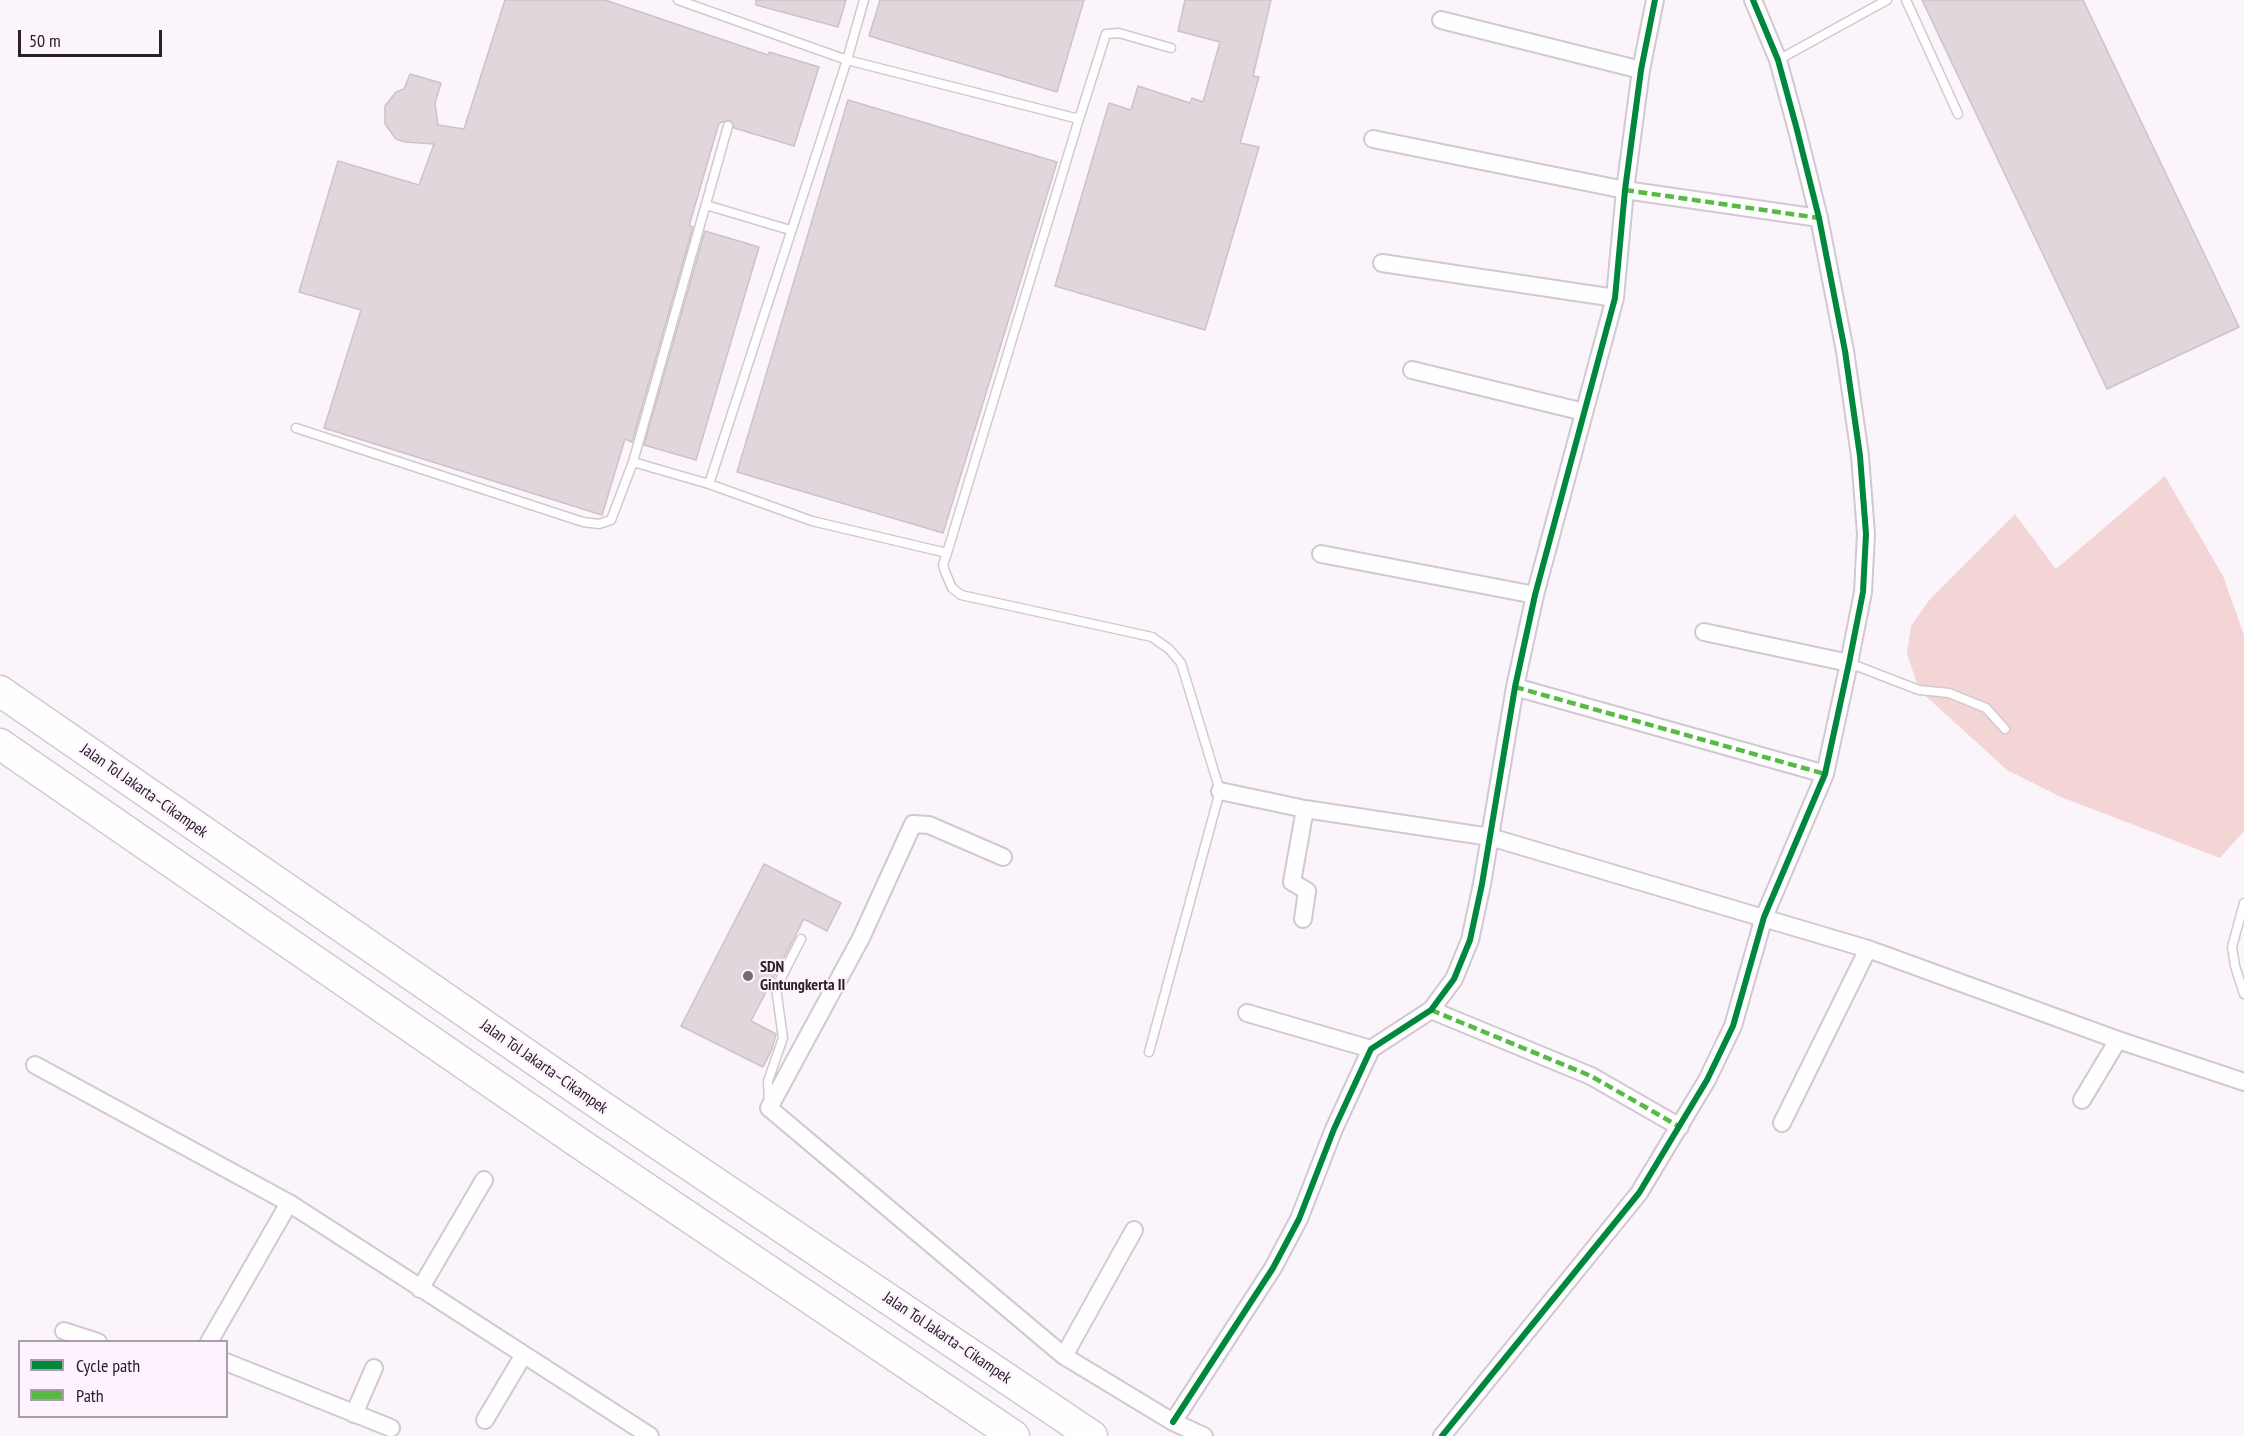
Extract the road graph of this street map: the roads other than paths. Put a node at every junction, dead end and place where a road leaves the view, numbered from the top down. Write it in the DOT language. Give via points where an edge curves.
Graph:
graph roads {
  1 [pos="678,0"];
  2 [pos="864,0"];
  3 [pos="1655,0"];
  4 [pos="1753,0"];
  5 [pos="1887,0"];
  6 [pos="1906,0"];
  7 [pos="1441,20"];
  8 [pos="1171,48"];
  9 [pos="847,60"];
  10 [pos="1778,60"];
  11 [pos="1641,70"];
  12 [pos="1958,114"];
  13 [pos="1079,119"];
  14 [pos="728,126"];
  15 [pos="1373,140"];
  16 [pos="1625,190"];
  17 [pos="706,205"];
  18 [pos="1819,218"];
  19 [pos="790,230"];
  20 [pos="1382,263"];
  21 [pos="1615,298"];
  22 [pos="1412,370"];
  23 [pos="1584,412"];
  24 [pos="296,428"];
  25 [pos="633,462"];
  26 [pos="709,484"];
  27 [pos="947,553"];
  28 [pos="1321,554"];
  29 [pos="1535,595"];
  30 [pos="1704,632"];
  31 [pos="1849,663"];
  32 [pos="1515,687"];
  33 [pos="0,691"];
  34 [pos="2005,729"];
  35 [pos="0,744"];
  36 [pos="1825,774"];
  37 [pos="1220,791"];
  38 [pos="1305,809"];
  39 [pos="1490,837"];
  40 [pos="1004,857"];
  41 [pos="2244,903"];
  42 [pos="1764,917"];
  43 [pos="1303,919"];
  44 [pos="801,939"];
  45 [pos="1868,949"];
  46 [pos="2244,994"];
  47 [pos="1431,1010"];
  48 [pos="1247,1013"];
  49 [pos="2118,1040"];
  50 [pos="1371,1049"];
  51 [pos="1149,1052"];
  52 [pos="35,1065"];
  53 [pos="2244,1082"];
  54 [pos="2082,1100"];
  55 [pos="769,1108"];
  56 [pos="1782,1123"];
  57 [pos="1680,1127"];
  58 [pos="484,1180"];
  59 [pos="289,1203"];
  60 [pos="1134,1230"];
  61 [pos="420,1289"];
  62 [pos="64,1331"];
  63 [pos="95,1340"];
  64 [pos="210,1340"];
  65 [pos="524,1356"];
  66 [pos="1064,1356"];
  67 [pos="228,1363"];
  68 [pos="374,1368"];
  69 [pos="354,1414"];
  70 [pos="485,1420"];
  71 [pos="1173,1422"];
  72 [pos="391,1428"];
  73 [pos="631,1432"];
  74 [pos="650,1436"];
  75 [pos="1014,1436"];
  76 [pos="1092,1436"];
  77 [pos="1204,1436"];
  78 [pos="1442,1436"];
  1 -- 9 [label="lane"];
  2 -- 9 [label="lane"];
  3 -- 11 [label="street"];
  4 -- 10 [label="street"];
  5 -- 10 [label="lane"];
  6 -- 12 [label="lane"];
  7 -- 11 [label="street"];
  8 -- 13 [label="lane" via="1119,33 1106,34"];
  9 -- 13 [label="lane"];
  9 -- 19 [label="lane"];
  10 -- 18 [label="street"];
  11 -- 16 [label="street"];
  13 -- 27 [label="lane"];
  14 -- 17 [label="lane"];
  15 -- 16 [label="street"];
  16 -- 18 [label="street"];
  16 -- 21 [label="street"];
  17 -- 19 [label="lane"];
  17 -- 25 [label="lane"];
  18 -- 31 [label="street" via="1845,351 1866,534 1863,592"];
  19 -- 26 [label="lane"];
  20 -- 21 [label="street"];
  21 -- 23 [label="street"];
  22 -- 23 [label="street"];
  23 -- 29 [label="street"];
  24 -- 25 [label="lane" via="599,524 611,520"];
  25 -- 26 [label="lane"];
  26 -- 27 [label="lane" via="812,521"];
  27 -- 37 [label="lane" via="946,574 952,588 961,595 1152,637 1169,649 1181,663"];
  28 -- 29 [label="street"];
  29 -- 32 [label="street"];
  30 -- 31 [label="street"];
  31 -- 34 [label="lane" via="1919,690 1949,693 1986,708"];
  31 -- 36 [label="street"];
  32 -- 36 [label="street"];
  32 -- 39 [label="street"];
  33 -- 76 [label="highway, Jalan Tol Jakarta–Cikampek" via="600,1105"];
  35 -- 75 [label="highway" via="569,1136"];
  36 -- 42 [label="street"];
  37 -- 38 [label="street"];
  37 -- 51 [label="lane"];
  38 -- 39 [label="street"];
  38 -- 43 [label="street" via="1292,882 1307,891"];
  39 -- 42 [label="street"];
  39 -- 47 [label="street" via="1470,940 1454,979"];
  40 -- 55 [label="street" via="929,825 913,824 861,938"];
  41 -- 46 [label="lane" via="2232,947"];
  42 -- 45 [label="street"];
  42 -- 57 [label="street" via="1733,1026"];
  44 -- 55 [label="lane" via="776,988 783,1038 768,1081"];
  45 -- 49 [label="street"];
  45 -- 56 [label="street"];
  47 -- 50 [label="street"];
  47 -- 57 [label="street" via="1591,1076"];
  48 -- 50 [label="street"];
  49 -- 53 [label="street"];
  49 -- 54 [label="street"];
  50 -- 71 [label="street" via="1299,1219 1273,1268"];
  52 -- 59 [label="street"];
  55 -- 66 [label="street"];
  57 -- 78 [label="street" via="1639,1193"];
  58 -- 61 [label="street"];
  59 -- 61 [label="street"];
  59 -- 64 [label="street"];
  60 -- 66 [label="street"];
  61 -- 65 [label="street"];
  62 -- 63 [label="street"];
  65 -- 70 [label="street"];
  65 -- 73 [label="street"];
  66 -- 71 [label="street"];
  67 -- 69 [label="street"];
  68 -- 69 [label="street"];
  69 -- 72 [label="street"];
  71 -- 77 [label="street"];
  73 -- 74 [label="street"];
}
